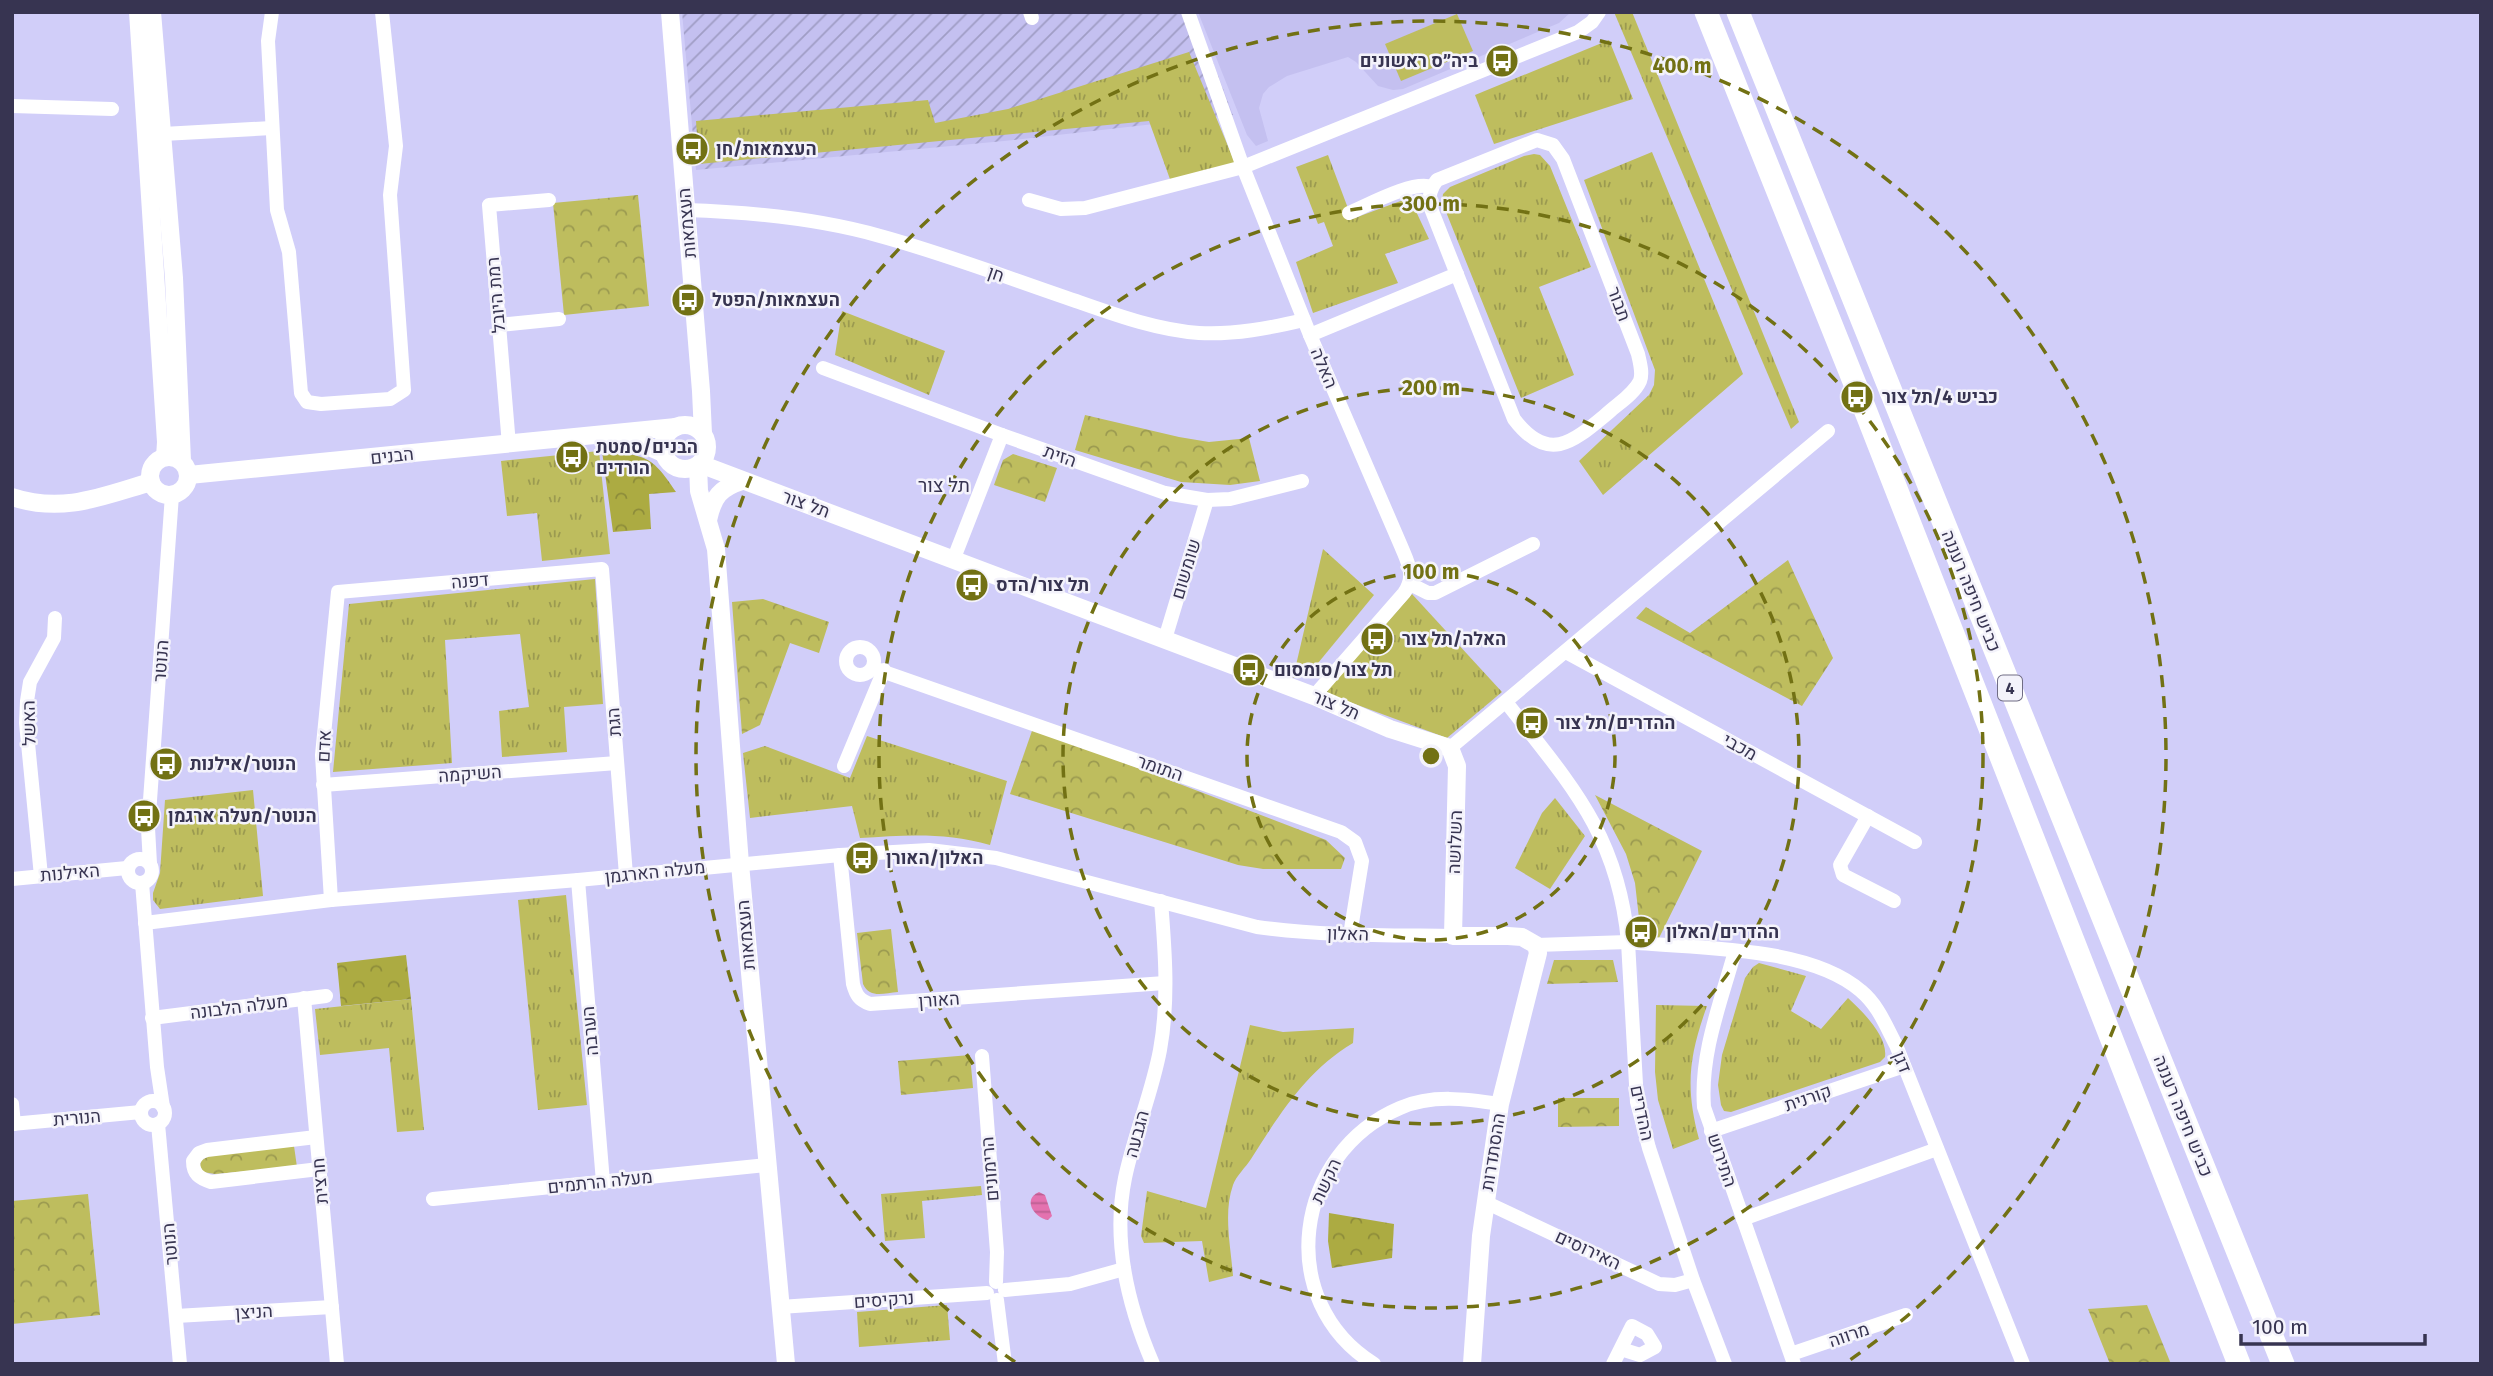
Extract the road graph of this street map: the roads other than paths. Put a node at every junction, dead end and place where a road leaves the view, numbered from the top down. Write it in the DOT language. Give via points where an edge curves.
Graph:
graph roads {
  1 [pos="138,12"];
  2 [pos="152,12"];
  3 [pos="272,12"];
  4 [pos="382,12"];
  5 [pos="670,12"];
  6 [pos="1188,12"];
  7 [pos="1599,12"];
  8 [pos="1706,12"];
  9 [pos="1738,12"];
  10 [pos="12,106"];
  11 [pos="112,109"];
  12 [pos="272,128"];
  13 [pos="163,134"];
  14 [pos="1243,167"];
  15 [pos="1431,187"];
  16 [pos="549,200"];
  17 [pos="1030,200"];
  18 [pos="686,210"];
  19 [pos="1349,213"];
  20 [pos="1457,274"];
  21 [pos="559,319"];
  22 [pos="1304,320"];
  23 [pos="499,325"];
  24 [pos="1310,335"];
  25 [pos="823,368"];
  26 [pos="701,391"];
  27 [pos="681,426"];
  28 [pos="1828,431"];
  29 [pos="1002,435"];
  30 [pos="596,436"];
  31 [pos="509,445"];
  32 [pos="663,453"];
  33 [pos="702,453"];
  34 [pos="178,464"];
  35 [pos="676,468"];
  36 [pos="743,481"];
  37 [pos="1302,481"];
  38 [pos="151,482"];
  39 [pos="760,487"];
  40 [pos="172,495"];
  41 [pos="12,497"];
  42 [pos="1207,500"];
  43 [pos="706,514"];
  44 [pos="1533,544"];
  45 [pos="954,558"];
  46 [pos="602,569"];
  47 [pos="1410,584"];
  48 [pos="338,592"];
  49 [pos="55,618"];
  50 [pos="1165,639"];
  51 [pos="1566,652"];
  52 [pos="1314,696"];
  53 [pos="1506,702"];
  54 [pos="1450,748"];
  55 [pos="617,763"];
  56 [pos="844,766"];
  57 [pos="323,785"];
  58 [pos="1868,816"];
  59 [pos="148,828"];
  60 [pos="1915,842"];
  61 [pos="839,855"];
  62 [pos="131,864"];
  63 [pos="150,864"];
  64 [pos="740,864"];
  65 [pos="626,875"];
  66 [pos="41,876"];
  67 [pos="12,879"];
  68 [pos="578,880"];
  69 [pos="142,883"];
  70 [pos="331,900"];
  71 [pos="1161,901"];
  72 [pos="1894,901"];
  73 [pos="145,923"];
  74 [pos="1350,935"];
  75 [pos="1452,936"];
  76 [pos="1628,942"];
  77 [pos="1536,945"];
  78 [pos="1735,951"];
  79 [pos="1166,984"];
  80 [pos="326,996"];
  81 [pos="304,999"];
  82 [pos="152,1018"];
  83 [pos="982,1056"];
  84 [pos="1904,1066"];
  85 [pos="157,1067"];
  86 [pos="12,1104"];
  87 [pos="1500,1104"];
  88 [pos="163,1107"];
  89 [pos="144,1108"];
  90 [pos="13,1124"];
  91 [pos="158,1124"];
  92 [pos="1711,1130"];
  93 [pos="316,1137"];
  94 [pos="1937,1149"];
  95 [pos="767,1165"];
  96 [pos="319,1169"];
  97 [pos="603,1182"];
  98 [pos="433,1199"];
  99 [pos="1485,1202"];
  100 [pos="1743,1219"];
  101 [pos="1124,1269"];
  102 [pos="1693,1280"];
  103 [pos="996,1291"];
  104 [pos="332,1307"];
  105 [pos="780,1307"];
  106 [pos="1906,1315"];
  107 [pos="176,1316"];
  108 [pos="1621,1349"];
  109 [pos="1793,1359"];
  110 [pos="180,1364"];
  111 [pos="337,1364"];
  112 [pos="786,1364"];
  113 [pos="1005,1364"];
  114 [pos="1153,1364"];
  115 [pos="1374,1364"];
  116 [pos="1472,1364"];
  117 [pos="1613,1364"];
  118 [pos="1725,1364"];
  119 [pos="2023,1364"];
  120 [pos="2239,1364"];
  121 [pos="2283,1364"];
  1 -- 34 [label="street" via="166,442"];
  2 -- 13 [label="street"];
  3 -- 12 [label="street" via="268,41"];
  4 -- 12 [label="street" via="396,146 390,195 404,377 404,390 398,396 321,404 307,402 301,393 289,252 277,210"];
  5 -- 18 [label="street, העצמאות"];
  6 -- 14 [label="street, האלה"];
  7 -- 14 [label="street" via="1578,32"];
  8 -- 120 [label="highway, כביש חיפה רעננה / 4"];
  9 -- 121 [label="highway, כביש חיפה רעננה / 4"];
  10 -- 11 [label="street"];
  12 -- 13 [label="street"];
  13 -- 34 [label="street" via="174,278"];
  14 -- 17 [label="street" via="1085,208 1061,209"];
  14 -- 22 [label="street, האלה"];
  15 -- 19 [label="street" via="1411,187"];
  15 -- 20 [label="street, תבור" via="1430,206"];
  15 -- 20 [label="street, תבור" via="1437,180 1529,142 1553,145 1563,159 1633,341 1641,379 1627,397 1578,438 1557,445 1535,440 1514,419"];
  16 -- 23 [label="street, רמת היובל" via="489,205"];
  18 -- 22 [label="street, חן" via="856,230 1174,330 1218,333"];
  18 -- 26 [label="street, העצמאות"];
  20 -- 24 [label="street"];
  21 -- 23 [label="street"];
  22 -- 24 [label="street, האלה"];
  23 -- 31 [label="street, רמת היובל"];
  24 -- 47 [label="street, האלה" via="1409,566"];
  25 -- 29 [label="street, הזית"];
  26 -- 27 [label="street, העצמאות" via="692,418"];
  26 -- 33 [label="street, העצמאות"];
  27 -- 30 [label="street, הבנים"];
  27 -- 32 [label="street" via="664,438"];
  27 -- 33 [label="street" via="698,429"];
  28 -- 51 [label="street"];
  29 -- 42 [label="street, הזית" via="1145,487"];
  29 -- 45 [label="street"];
  30 -- 31 [label="street, הבנים"];
  30 -- 32 [label="street, הבנים"];
  31 -- 34 [label="street, הבנים"];
  32 -- 35 [label="street"];
  33 -- 35 [label="street" via="689,469"];
  33 -- 36 [label="street, תל צור"];
  33 -- 39 [label="street, תל צור"];
  33 -- 43 [label="street, העצמאות"];
  34 -- 38 [label="street" via="154,463"];
  34 -- 40 [label="street" via="187,484"];
  35 -- 43 [label="street, העצמאות"];
  36 -- 39 [label="street, תל צור"];
  36 -- 43 [label="street" via="720,490"];
  37 -- 42 [label="street, הזית" via="1257,494"];
  38 -- 40 [label="street" via="161,493"];
  38 -- 41 [label="street" via="65,505"];
  39 -- 45 [label="street, תל צור"];
  40 -- 59 [label="street, הנוטר"];
  42 -- 50 [label="street, שומשום"];
  43 -- 64 [label="street, העצמאות" via="716,550"];
  44 -- 47 [label="street" via="1441,591 1428,593"];
  45 -- 50 [label="street, תל צור"];
  46 -- 48 [label="street, דפנה"];
  46 -- 55 [label="street, הגת"];
  47 -- 52 [label="street"];
  48 -- 57 [label="street, אדם"];
  49 -- 66 [label="street, האשל" via="54,638 30,682 27,701"];
  50 -- 52 [label="street, תל צור"];
  51 -- 53 [label="street"];
  51 -- 58 [label="street, מכבי"];
  52 -- 54 [label="street, תל צור" via="1390,729"];
  53 -- 54 [label="street"];
  53 -- 76 [label="street, ההדרים" via="1574,789 1601,835 1625,911"];
  54 -- 75 [label="street, השלושה" via="1457,766"];
  55 -- 57 [label="street, השיקמה"];
  55 -- 65 [label="street, הגת"];
  56 -- 74 [label="street, התומר" via="878,669 1341,832 1355,842 1362,861"];
  57 -- 70 [label="street, אדם"];
  58 -- 60 [label="street, מכבי"];
  58 -- 72 [label="street" via="1840,871"];
  59 -- 62 [label="street, הנוטר"];
  59 -- 63 [label="street, הנוטר"];
  61 -- 64 [label="street, מעלה הארגמן"];
  61 -- 71 [label="street, מעלה הארגמן" via="929,850 974,854"];
  61 -- 79 [label="street, האורן" via="853,984 856,995 870,1004"];
  62 -- 63 [label="street" via="143,859"];
  62 -- 66 [label="street, האילנות"];
  62 -- 69 [label="street" via="131,880"];
  63 -- 69 [label="street" via="151,876"];
  64 -- 65 [label="street, מעלה הארגמן"];
  64 -- 95 [label="street, העצמאות"];
  65 -- 68 [label="street, מעלה הארגמן"];
  66 -- 67 [label="street, האילנות"];
  68 -- 70 [label="street, מעלה הארגמן"];
  68 -- 97 [label="street, הערבה"];
  69 -- 73 [label="street"];
  70 -- 73 [label="street, מעלה הארגמן"];
  71 -- 74 [label="street, האלון" via="1257,926"];
  71 -- 79 [label="street, הגבעה"];
  73 -- 82 [label="street"];
  74 -- 75 [label="street, האלון"];
  75 -- 77 [label="street, האלון" via="1522,937"];
  76 -- 77 [label="street"];
  76 -- 78 [label="street, דגן"];
  76 -- 102 [label="street, ההדרים" via="1637,1102"];
  77 -- 87 [label="street, ההסתדרות" via="1536,967"];
  78 -- 84 [label="street, דגן" via="1811,964 1834,972 1862,991 1880,1013"];
  78 -- 92 [label="street, התירוש" via="1705,1058 1704,1107"];
  79 -- 101 [label="street, הגבעה" via="1160,1051 1125,1180 1121,1208"];
  80 -- 81 [label="street, מעלה הלבונה"];
  81 -- 82 [label="street, מעלה הלבונה"];
  81 -- 93 [label="street, חרצית"];
  82 -- 85 [label="street"];
  83 -- 103 [label="street, הרימונים"];
  84 -- 92 [label="street, קורנית"];
  84 -- 94 [label="street, דגן"];
  85 -- 88 [label="street"];
  85 -- 89 [label="street"];
  86 -- 90 [label="street"];
  87 -- 99 [label="street, ההסתדרות"];
  87 -- 115 [label="street, הקשת" via="1447,1098 1401,1107 1341,1150 1318,1190 1308,1234 1308,1262 1320,1305 1345,1341"];
  88 -- 89 [label="street" via="153,1101"];
  88 -- 91 [label="street" via="164,1119"];
  89 -- 90 [label="street, הנורית"];
  89 -- 91 [label="street" via="142,1119"];
  91 -- 107 [label="street, הנוטר"];
  92 -- 100 [label="street, התירוש"];
  93 -- 96 [label="street, חרצית"];
  93 -- 96 [label="street" via="207,1150 198,1153 193,1169 211,1182"];
  94 -- 100 [label="street"];
  94 -- 119 [label="street, דגן"];
  95 -- 97 [label="street, מעלה הרתמים"];
  95 -- 105 [label="street, העצמאות"];
  96 -- 104 [label="street, חרצית"];
  97 -- 98 [label="street, מעלה הרתמים"];
  99 -- 102 [label="street, האירוסים" via="1659,1284"];
  99 -- 116 [label="street, ההסתדרות"];
  100 -- 109 [label="street, התירוש"];
  101 -- 103 [label="street, נרקיסים" via="1058,1286"];
  101 -- 114 [label="street, הגבעה" via="1136,1322"];
  102 -- 118 [label="street, ההדרים"];
  103 -- 105 [label="street, נרקיסים"];
  103 -- 113 [label="street, הרימונים"];
  104 -- 107 [label="street, הניצן"];
  104 -- 111 [label="street, חרצית"];
  105 -- 112 [label="street, העצמאות"];
  106 -- 109 [label="street, מרווה"];
  107 -- 110 [label="street, הנוטר"];
  108 -- 117 [label="street"];
}
